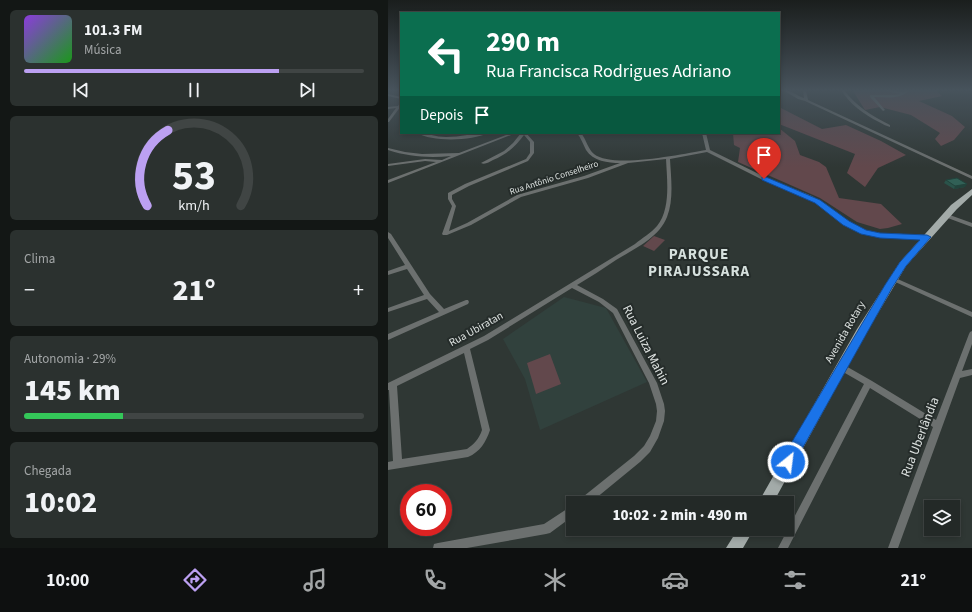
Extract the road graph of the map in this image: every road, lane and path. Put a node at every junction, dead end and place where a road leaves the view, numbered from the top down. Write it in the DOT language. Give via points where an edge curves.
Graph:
graph roads {
  1 [pos="839,116"];
  2 [pos="869,116"];
  3 [pos="889,126"];
  4 [pos="422,134"];
  5 [pos="478,134"];
  6 [pos="512,134"];
  7 [pos="523,134"];
  8 [pos="525,134"];
  9 [pos="580,134"];
  10 [pos="704,134"];
  11 [pos="388,149"];
  12 [pos="708,151"];
  13 [pos="465,153"];
  14 [pos="426,158"];
  15 [pos="668,158"];
  16 [pos="444,162"];
  17 [pos="627,162"];
  18 [pos="483,164"];
  19 [pos="388,165"];
  20 [pos="972,178"];
  21 [pos="388,182"];
  22 [pos="972,191"];
  23 [pos="947,216"];
  24 [pos="972,225"];
  25 [pos="388,234"];
  26 [pos="927,237"];
  27 [pos="409,266"];
  28 [pos="388,272"];
  29 [pos="893,279"];
  30 [pos="572,285"];
  31 [pos="428,296"];
  32 [pos="466,302"];
  33 [pos="388,310"];
  34 [pos="443,312"];
  35 [pos="972,315"];
  36 [pos="972,334"];
  37 [pos="388,337"];
  38 [pos="466,348"];
  39 [pos="841,368"];
  40 [pos="972,372"];
  41 [pos="958,375"];
  42 [pos="869,383"];
  43 [pos="391,386"];
  44 [pos="938,425"];
  45 [pos="398,465"];
  46 [pos="388,466"];
  47 [pos="591,496"];
  48 [pos="769,496"];
  49 [pos="566,515"];
  50 [pos="742,536"];
  51 [pos="438,548"];
  52 [pos="734,548"];
  53 [pos="783,548"];
  54 [pos="893,548"];
  1 -- 20 [label="street"];
  2 -- 3 [label="street"];
  4 -- 5 [label="street" via="446,138"];
  6 -- 13 [label="street"];
  7 -- 18 [label="street" via="508,151"];
  8 -- 17 [label="street, Rua Antônio Conselheiro" via="532,142 532,153 527,160 453,192 449,197 454,206 445,234 469,224 519,196"];
  9 -- 17 [label="street" via="596,158"];
  10 -- 12 [label="street"];
  11 -- 14 [label="street"];
  12 -- 15 [label="street"];
  12 -- 26 [label="street" via="767,180 810,197 826,206 846,223 864,232"];
  13 -- 14 [label="street"];
  13 -- 16 [label="street"];
  14 -- 16 [label="street"];
  14 -- 19 [label="street"];
  15 -- 17 [label="street"];
  15 -- 30 [label="street, Rua Ubiratan" via="666,212 660,225 637,245"];
  16 -- 21 [label="street"];
  22 -- 23 [label="main road, Avenida Rotary"];
  23 -- 24 [label="street"];
  23 -- 26 [label="main road, Avenida Rotary"];
  25 -- 27 [label="street"];
  26 -- 29 [label="main road, Avenida Rotary"];
  27 -- 28 [label="street"];
  27 -- 31 [label="street"];
  29 -- 35 [label="street"];
  29 -- 39 [label="main road, Avenida Rotary"];
  30 -- 38 [label="street, Rua Ubiratan"];
  30 -- 47 [label="street, Rua Luiza Mahin" via="606,302 615,310 654,383 661,411 654,438 647,449"];
  31 -- 33 [label="street"];
  31 -- 34 [label="street"];
  32 -- 34 [label="street"];
  34 -- 37 [label="street"];
  36 -- 41 [label="street, Rua Uberlândia"];
  38 -- 43 [label="street, Rua Ubiratan"];
  38 -- 45 [label="street" via="486,430 484,438 468,453"];
  39 -- 42 [label="street"];
  39 -- 48 [label="main road, Avenida Rotary"];
  40 -- 41 [label="street"];
  41 -- 44 [label="street, Rua Uberlândia"];
  42 -- 44 [label="street"];
  42 -- 53 [label="street"];
  43 -- 45 [label="street"];
  44 -- 54 [label="street, Rua Uberlândia"];
  45 -- 46 [label="street"];
  49 -- 51 [label="street" via="546,529"];
  50 -- 52 [label="main road"];
}
